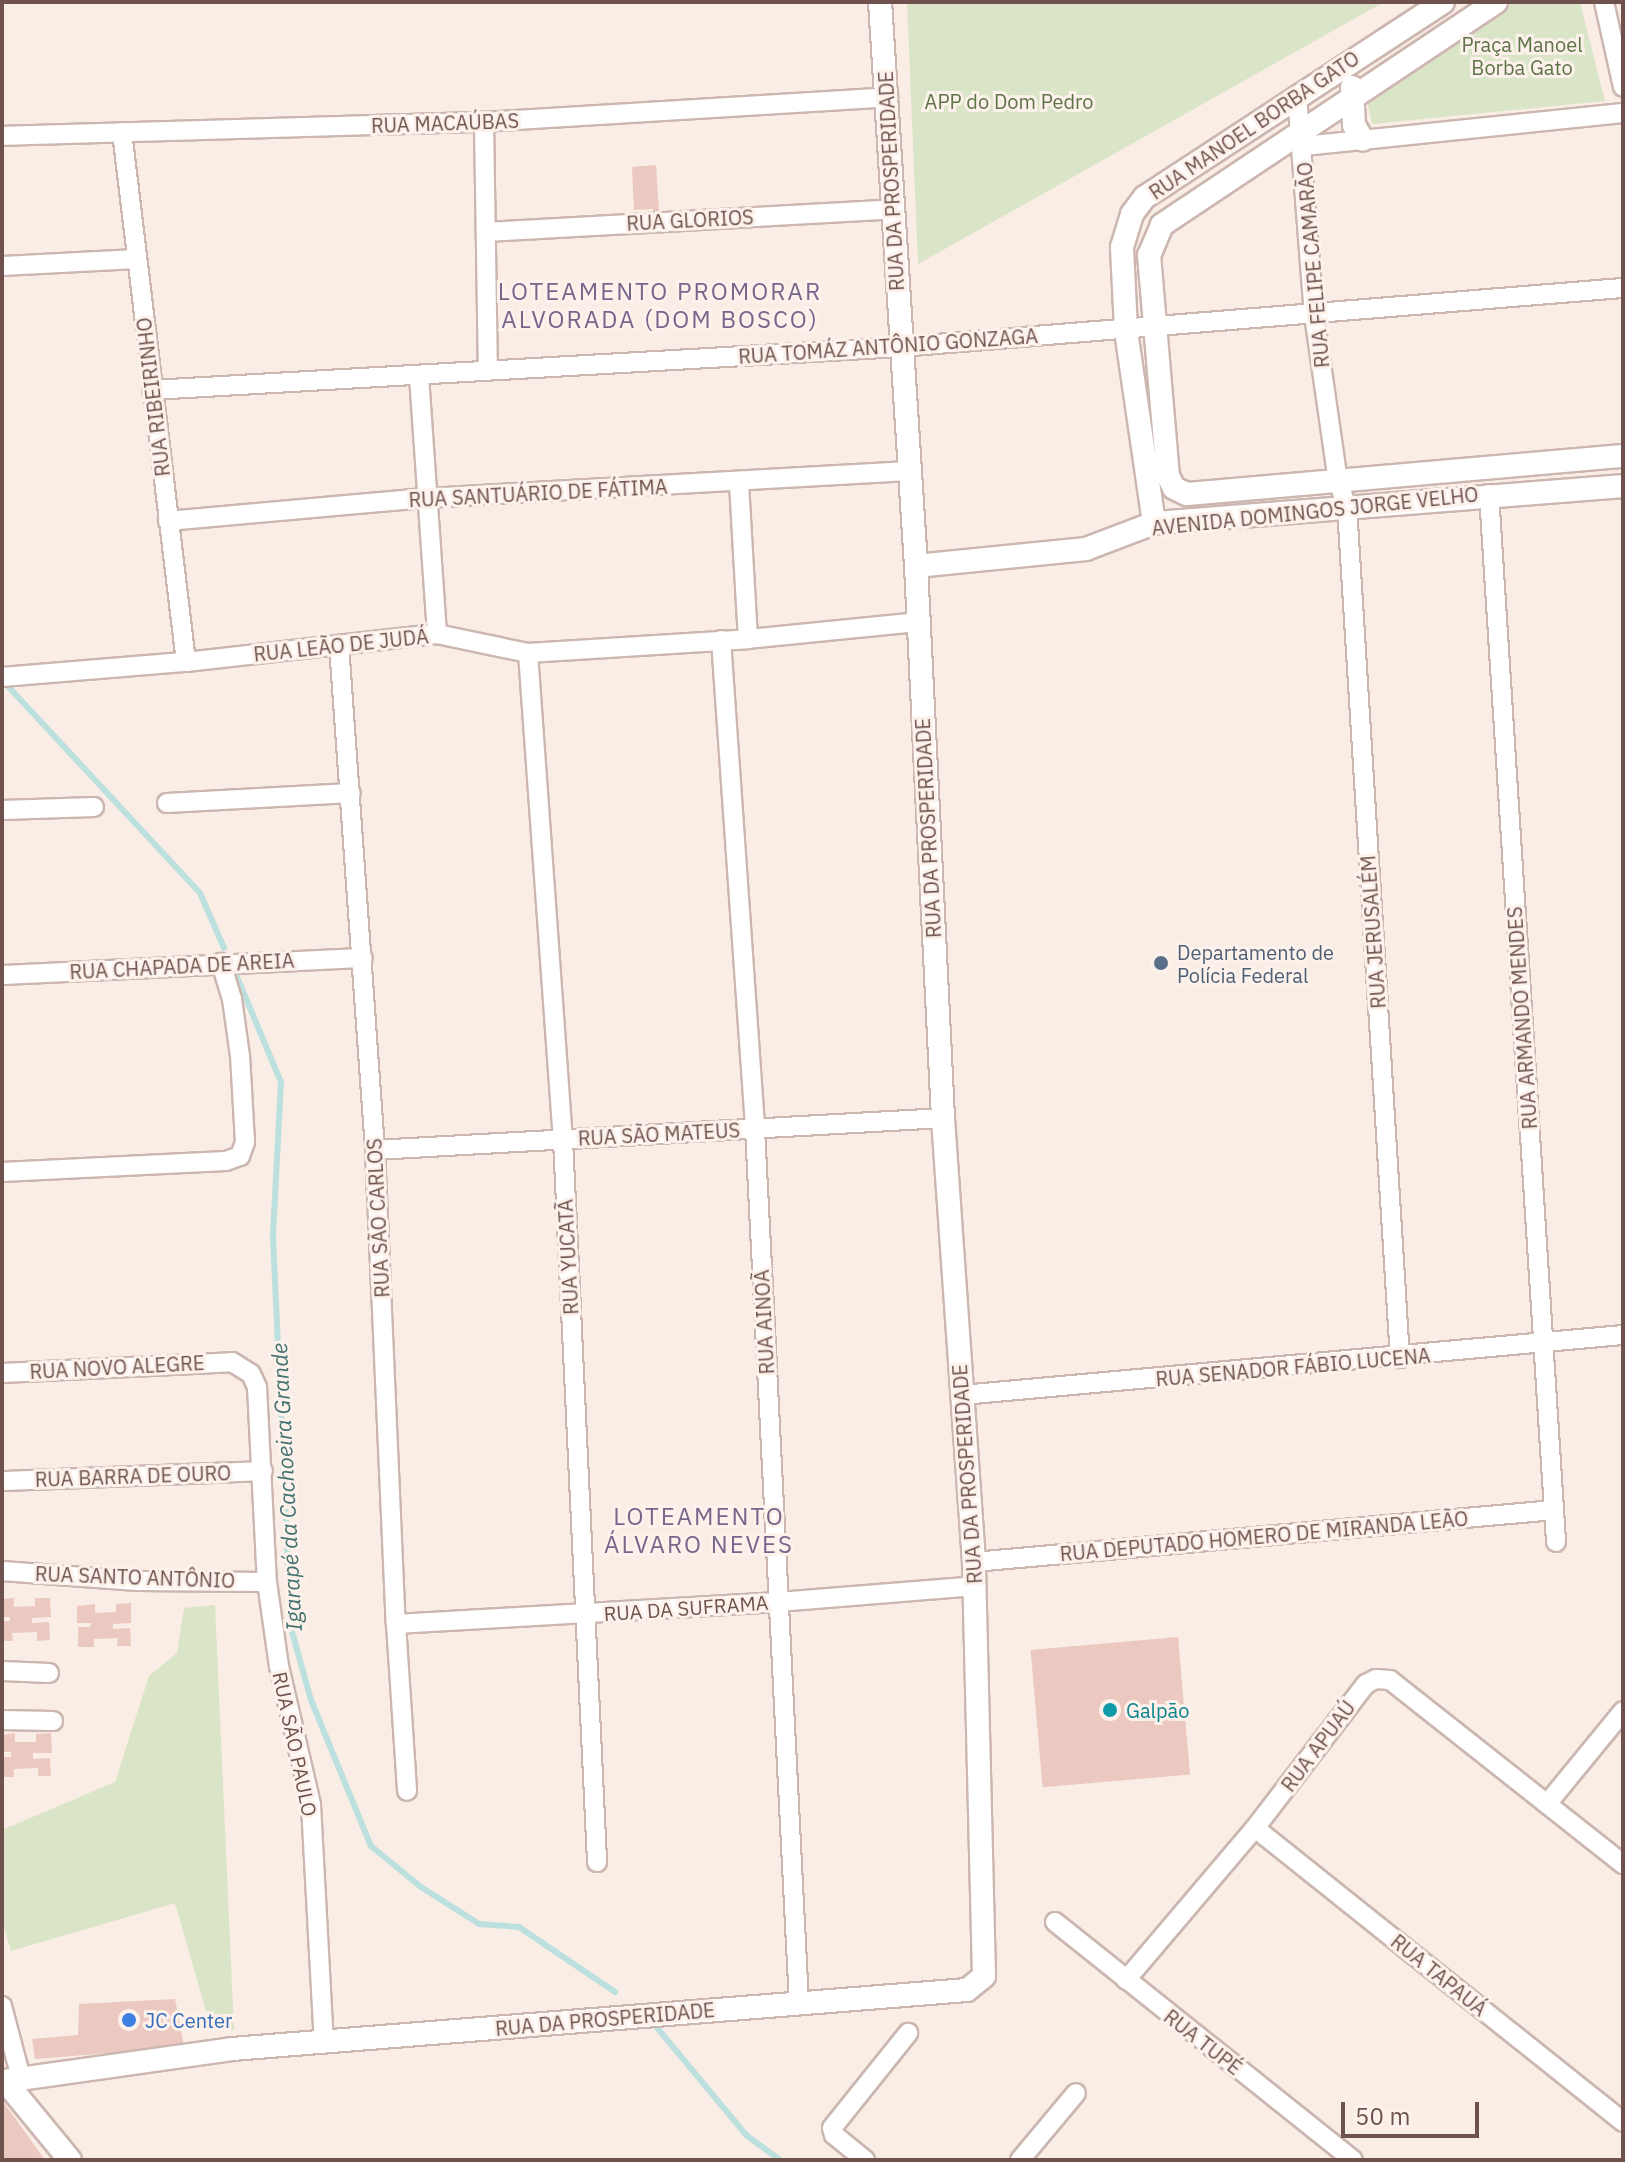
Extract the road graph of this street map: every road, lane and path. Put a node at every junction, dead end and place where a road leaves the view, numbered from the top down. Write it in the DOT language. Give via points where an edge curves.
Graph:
graph roads {
  1 [pos="880,2"];
  2 [pos="1443,2"];
  3 [pos="1496,2"];
  4 [pos="1604,2"];
  5 [pos="1355,58"];
  6 [pos="1623,87"];
  7 [pos="1297,95"];
  8 [pos="888,97"];
  9 [pos="1351,98"];
  10 [pos="1623,113"];
  11 [pos="484,122"];
  12 [pos="122,132"];
  13 [pos="2,136"];
  14 [pos="1302,139"];
  15 [pos="1363,140"];
  16 [pos="894,209"];
  17 [pos="486,232"];
  18 [pos="137,259"];
  19 [pos="2,266"];
  20 [pos="1623,288"];
  21 [pos="1314,315"];
  22 [pos="1154,327"];
  23 [pos="1126,330"];
  24 [pos="900,347"];
  25 [pos="488,371"];
  26 [pos="419,376"];
  27 [pos="152,390"];
  28 [pos="1623,456"];
  29 [pos="909,471"];
  30 [pos="1338,481"];
  31 [pos="739,483"];
  32 [pos="1623,486"];
  33 [pos="1174,488"];
  34 [pos="1489,494"];
  35 [pos="427,498"];
  36 [pos="1347,507"];
  37 [pos="168,521"];
  38 [pos="1154,523"];
  39 [pos="916,566"];
  40 [pos="918,622"];
  41 [pos="437,634"];
  42 [pos="748,639"];
  43 [pos="721,640"];
  44 [pos="339,645"];
  45 [pos="528,653"];
  46 [pos="186,662"];
  47 [pos="9,677"];
  48 [pos="351,793"];
  49 [pos="167,803"];
  50 [pos="94,807"];
  51 [pos="2,810"];
  52 [pos="363,958"];
  53 [pos="221,963"];
  54 [pos="2,975"];
  55 [pos="943,1118"];
  56 [pos="755,1129"];
  57 [pos="563,1140"];
  58 [pos="375,1150"];
  59 [pos="2,1172"];
  60 [pos="1623,1335"];
  61 [pos="1543,1345"];
  62 [pos="1400,1358"];
  63 [pos="232,1362"];
  64 [pos="2,1373"];
  65 [pos="962,1395"];
  66 [pos="263,1471"];
  67 [pos="2,1481"];
  68 [pos="1554,1510"];
  69 [pos="1556,1542"];
  70 [pos="974,1562"];
  71 [pos="2,1571"];
  72 [pos="267,1582"];
  73 [pos="975,1586"];
  74 [pos="778,1602"];
  75 [pos="584,1614"];
  76 [pos="396,1624"];
  77 [pos="2,1671"];
  78 [pos="49,1673"];
  79 [pos="1623,1711"];
  80 [pos="2,1720"];
  81 [pos="53,1721"];
  82 [pos="407,1791"];
  83 [pos="1547,1804"];
  84 [pos="1255,1828"];
  85 [pos="597,1862"];
  86 [pos="1623,1864"];
  87 [pos="1055,1922"];
  88 [pos="1126,1980"];
  89 [pos="799,2003"];
  90 [pos="2,2006"];
  91 [pos="908,2033"];
  92 [pos="324,2042"];
  93 [pos="9,2076"];
  94 [pos="1076,2093"];
  95 [pos="1623,2122"];
  96 [pos="70,2160"];
  97 [pos="865,2160"];
  98 [pos="1020,2160"];
  99 [pos="1353,2160"];
  1 -- 8 [label="street, RUA DA PROSPERIDADE"];
  2 -- 5 [label="street, RUA MANOEL BORBA GATO"];
  3 -- 9 [label="street, RUA MANOEL BORBA GATO"];
  4 -- 6 [label="street"];
  5 -- 7 [label="street, RUA MANOEL BORBA GATO"];
  5 -- 9 [label="street"];
  7 -- 14 [label="street, RUA FELIPE CAMARÃO"];
  7 -- 23 [label="street, RUA MANOEL BORBA GATO" via="1145,197 1132,214 1122,247"];
  8 -- 11 [label="street, RUA MACAÚBAS"];
  8 -- 16 [label="street, RUA DA PROSPERIDADE"];
  9 -- 14 [label="street, RUA MANOEL BORBA GATO"];
  9 -- 15 [label="street" via="1354,125"];
  10 -- 15 [label="street"];
  11 -- 12 [label="street, RUA MACAÚBAS"];
  11 -- 17 [label="street"];
  12 -- 13 [label="street, RUA MACAÚBAS"];
  12 -- 18 [label="street, RUA RIBEIRINHO"];
  14 -- 15 [label="street"];
  14 -- 21 [label="street, RUA FELIPE CAMARÃO"];
  14 -- 22 [label="street, RUA MANOEL BORBA GATO" via="1162,225 1149,255"];
  16 -- 17 [label="street, RUA GLORIOS"];
  16 -- 24 [label="street, RUA DA PROSPERIDADE"];
  17 -- 25 [label="street"];
  18 -- 19 [label="street"];
  18 -- 27 [label="street, RUA RIBEIRINHO"];
  20 -- 21 [label="street, RUA TOMÁZ ANTÔNIO GONZAGA"];
  21 -- 22 [label="street, RUA TOMÁZ ANTÔNIO GONZAGA"];
  21 -- 30 [label="street, RUA FELIPE CAMARÃO"];
  22 -- 23 [label="street, RUA TOMÁZ ANTÔNIO GONZAGA"];
  22 -- 33 [label="street, RUA MANOEL BORBA GATO" via="1168,476"];
  23 -- 24 [label="street, RUA TOMÁZ ANTÔNIO GONZAGA"];
  23 -- 38 [label="street, RUA MANOEL BORBA GATO"];
  24 -- 25 [label="street, RUA TOMÁZ ANTÔNIO GONZAGA"];
  24 -- 29 [label="street, RUA DA PROSPERIDADE"];
  25 -- 26 [label="street, RUA TOMÁZ ANTÔNIO GONZAGA"];
  26 -- 27 [label="street, RUA TOMÁZ ANTÔNIO GONZAGA"];
  26 -- 35 [label="street"];
  27 -- 37 [label="street, RUA RIBEIRINHO"];
  28 -- 30 [label="street, AVENIDA DOMINGOS JORGE VELHO"];
  29 -- 31 [label="street, RUA SANTUÁRIO DE FÁTIMA"];
  29 -- 39 [label="street, RUA DA PROSPERIDADE"];
  30 -- 33 [label="street, AVENIDA DOMINGOS JORGE VELHO" via="1187,494"];
  30 -- 36 [label="street, RUA FELIPE CAMARÃO"];
  31 -- 35 [label="street, RUA SANTUÁRIO DE FÁTIMA"];
  31 -- 42 [label="street"];
  32 -- 34 [label="street, AVENIDA DOMINGOS JORGE VELHO"];
  34 -- 36 [label="street, AVENIDA DOMINGOS JORGE VELHO"];
  34 -- 61 [label="street, RUA ARMANDO MENDES"];
  35 -- 37 [label="street, RUA SANTUÁRIO DE FÁTIMA"];
  35 -- 41 [label="street"];
  36 -- 38 [label="street, AVENIDA DOMINGOS JORGE VELHO"];
  36 -- 62 [label="street, RUA JERUSALÉM"];
  37 -- 46 [label="street, RUA RIBEIRINHO"];
  38 -- 39 [label="street, AVENIDA DOMINGOS JORGE VELHO" via="1086,549"];
  39 -- 40 [label="street, RUA DA PROSPERIDADE"];
  40 -- 42 [label="street, RUA LEÃO DE JUDÁ"];
  40 -- 55 [label="street, RUA DA PROSPERIDADE"];
  41 -- 44 [label="street, RUA LEÃO DE JUDÁ"];
  41 -- 45 [label="street, RUA LEÃO DE JUDÁ"];
  42 -- 43 [label="street, RUA LEÃO DE JUDÁ"];
  43 -- 45 [label="street, RUA LEÃO DE JUDÁ"];
  43 -- 56 [label="street, RUA AINOÃ"];
  44 -- 46 [label="street, RUA LEÃO DE JUDÁ"];
  44 -- 48 [label="street, RUA SÃO CARLOS"];
  45 -- 57 [label="street, RUA YUCATÃ"];
  46 -- 47 [label="street, RUA LEÃO DE JUDÁ"];
  48 -- 49 [label="street"];
  48 -- 52 [label="street, RUA SÃO CARLOS"];
  50 -- 51 [label="street"];
  52 -- 53 [label="street, RUA CHAPADA DE AREIA"];
  52 -- 58 [label="street, RUA SÃO CARLOS"];
  53 -- 54 [label="street, RUA CHAPADA DE AREIA"];
  53 -- 59 [label="street" via="240,1056 245,1142 240,1156 226,1161"];
  55 -- 56 [label="street, RUA SÃO MATEUS"];
  55 -- 65 [label="street, RUA DA PROSPERIDADE"];
  56 -- 57 [label="street, RUA SÃO MATEUS"];
  56 -- 74 [label="street, RUA AINOÃ"];
  57 -- 58 [label="street, RUA SÃO MATEUS"];
  57 -- 75 [label="street, RUA YUCATÃ"];
  58 -- 76 [label="street, RUA SÃO CARLOS"];
  60 -- 61 [label="street, RUA SENADOR FÁBIO LUCENA"];
  61 -- 62 [label="street, RUA SENADOR FÁBIO LUCENA"];
  61 -- 68 [label="street, RUA ARMANDO MENDES"];
  62 -- 65 [label="street, RUA SENADOR FÁBIO LUCENA"];
  63 -- 64 [label="street, RUA NOVO ALEGRE"];
  63 -- 66 [label="street, RUA SÃO PAULO" via="251,1374 257,1387"];
  65 -- 70 [label="street, RUA DA PROSPERIDADE"];
  66 -- 67 [label="street, RUA BARRA DE OURO"];
  66 -- 72 [label="street, RUA SÃO PAULO"];
  68 -- 69 [label="street, RUA ARMANDO MENDES"];
  68 -- 70 [label="street, RUA DEPUTADO HOMERO DE MIRANDA LEÃO"];
  70 -- 73 [label="street, RUA DA PROSPERIDADE"];
  71 -- 72 [label="street, RUA SANTO ANTÔNIO" via="138,1581"];
  72 -- 92 [label="street, RUA SÃO PAULO" via="279,1666 311,1805"];
  73 -- 74 [label="street, RUA DA SUFRAMA"];
  73 -- 89 [label="street, RUA DA PROSPERIDADE" via="984,1976 967,1990"];
  74 -- 75 [label="street, RUA DA SUFRAMA"];
  74 -- 89 [label="street, RUA AINOÃ"];
  75 -- 76 [label="street, RUA DA SUFRAMA"];
  75 -- 85 [label="street, RUA YUCATÃ"];
  76 -- 82 [label="street, RUA SÃO CARLOS"];
  77 -- 78 [label="street"];
  79 -- 83 [label="street"];
  80 -- 81 [label="street"];
  83 -- 84 [label="street, RUA APUAÚ" via="1383,1679 1366,1684"];
  83 -- 86 [label="street, RUA APUAÚ"];
  84 -- 88 [label="street, RUA APUAÚ"];
  84 -- 95 [label="street, RUA TAPAUÁ"];
  87 -- 88 [label="street, RUA TUPÉ"];
  88 -- 99 [label="street, RUA TUPÉ"];
  89 -- 92 [label="street, RUA DA PROSPERIDADE"];
  90 -- 93 [label="street"];
  91 -- 97 [label="street" via="832,2128"];
  92 -- 93 [label="street, RUA DA PROSPERIDADE"];
  93 -- 96 [label="street"];
  94 -- 98 [label="street"];
}
